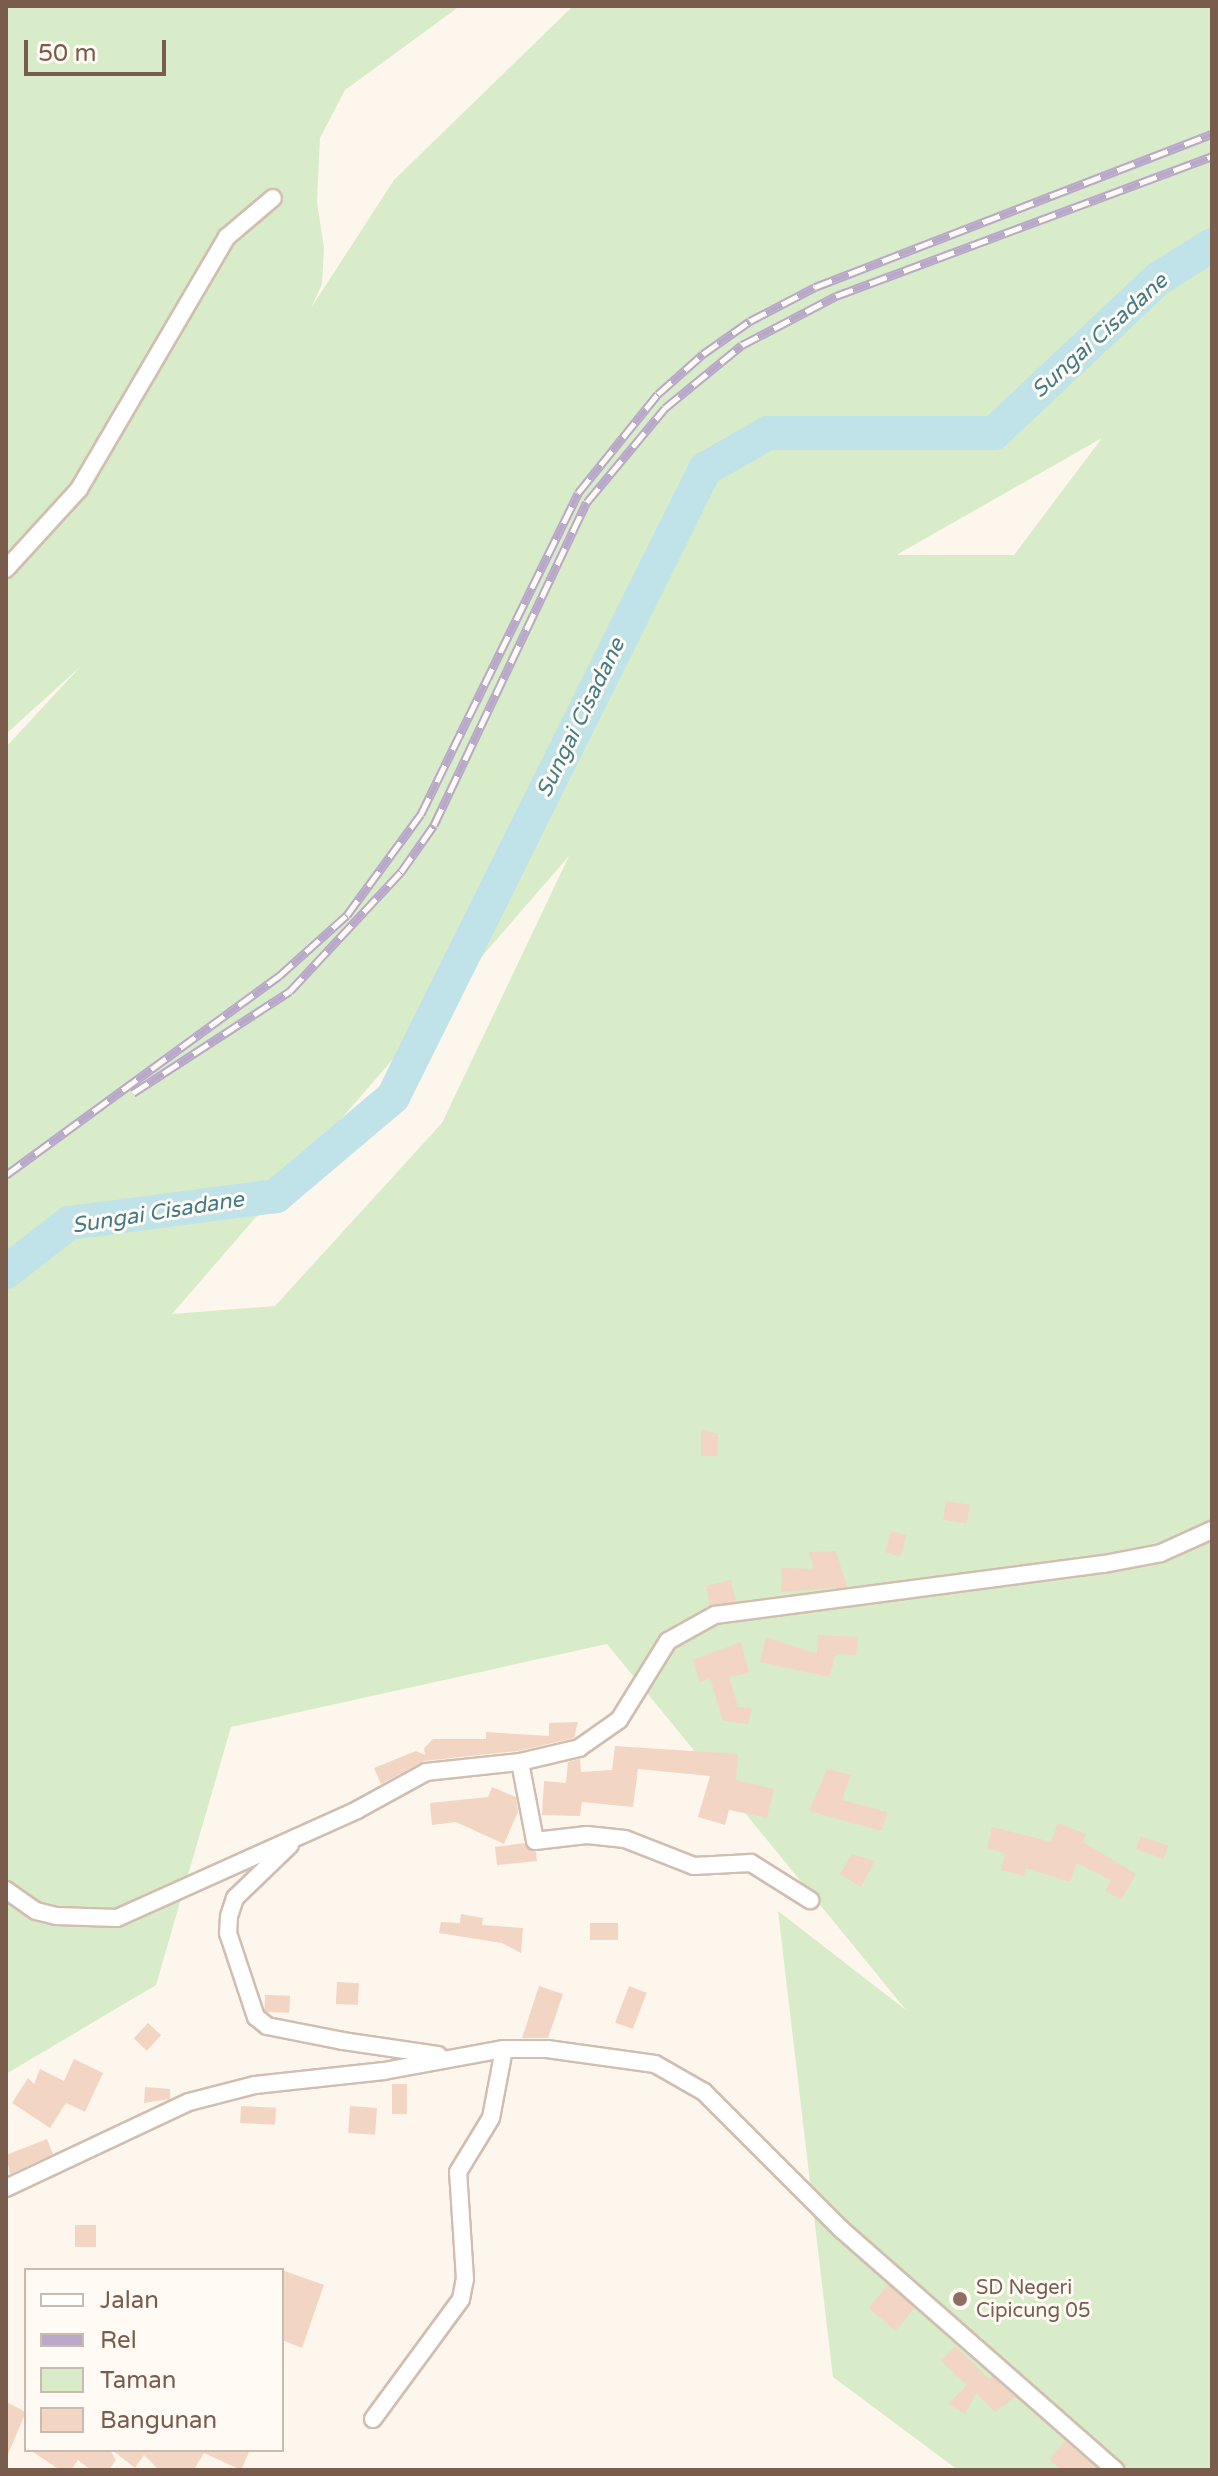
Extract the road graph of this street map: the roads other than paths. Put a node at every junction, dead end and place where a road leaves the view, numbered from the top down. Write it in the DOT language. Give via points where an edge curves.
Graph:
graph roads {
  1 [pos="273,198"];
  2 [pos="6,569"];
  3 [pos="1212,1530"];
  4 [pos="520,1762"];
  5 [pos="296,1838"];
  6 [pos="6,1890"];
  7 [pos="810,1900"];
  8 [pos="504,2049"];
  9 [pos="448,2056"];
  10 [pos="6,2188"];
  11 [pos="373,2419"];
  12 [pos="1108,2467"];
  1 -- 2 [label="street" via="227,237 79,489"];
  3 -- 4 [label="street" via="1161,1553 1104,1564 699,1620 668,1641 608,1731 579,1748"];
  4 -- 5 [label="street" via="426,1772"];
  4 -- 7 [label="street" via="535,1841 587,1835 625,1839 694,1866 751,1863"];
  5 -- 6 [label="street" via="117,1918 36,1911"];
  5 -- 9 [label="street" via="235,1898 229,1916 228,1933 256,2017 267,2026"];
  8 -- 9 [label="street"];
  8 -- 11 [label="street" via="491,2118 458,2172 465,2279 461,2299"];
  8 -- 12 [label="street" via="547,2049 655,2064 683,2075 841,2229"];
  9 -- 10 [label="street" via="384,2071 211,2095"];
}
